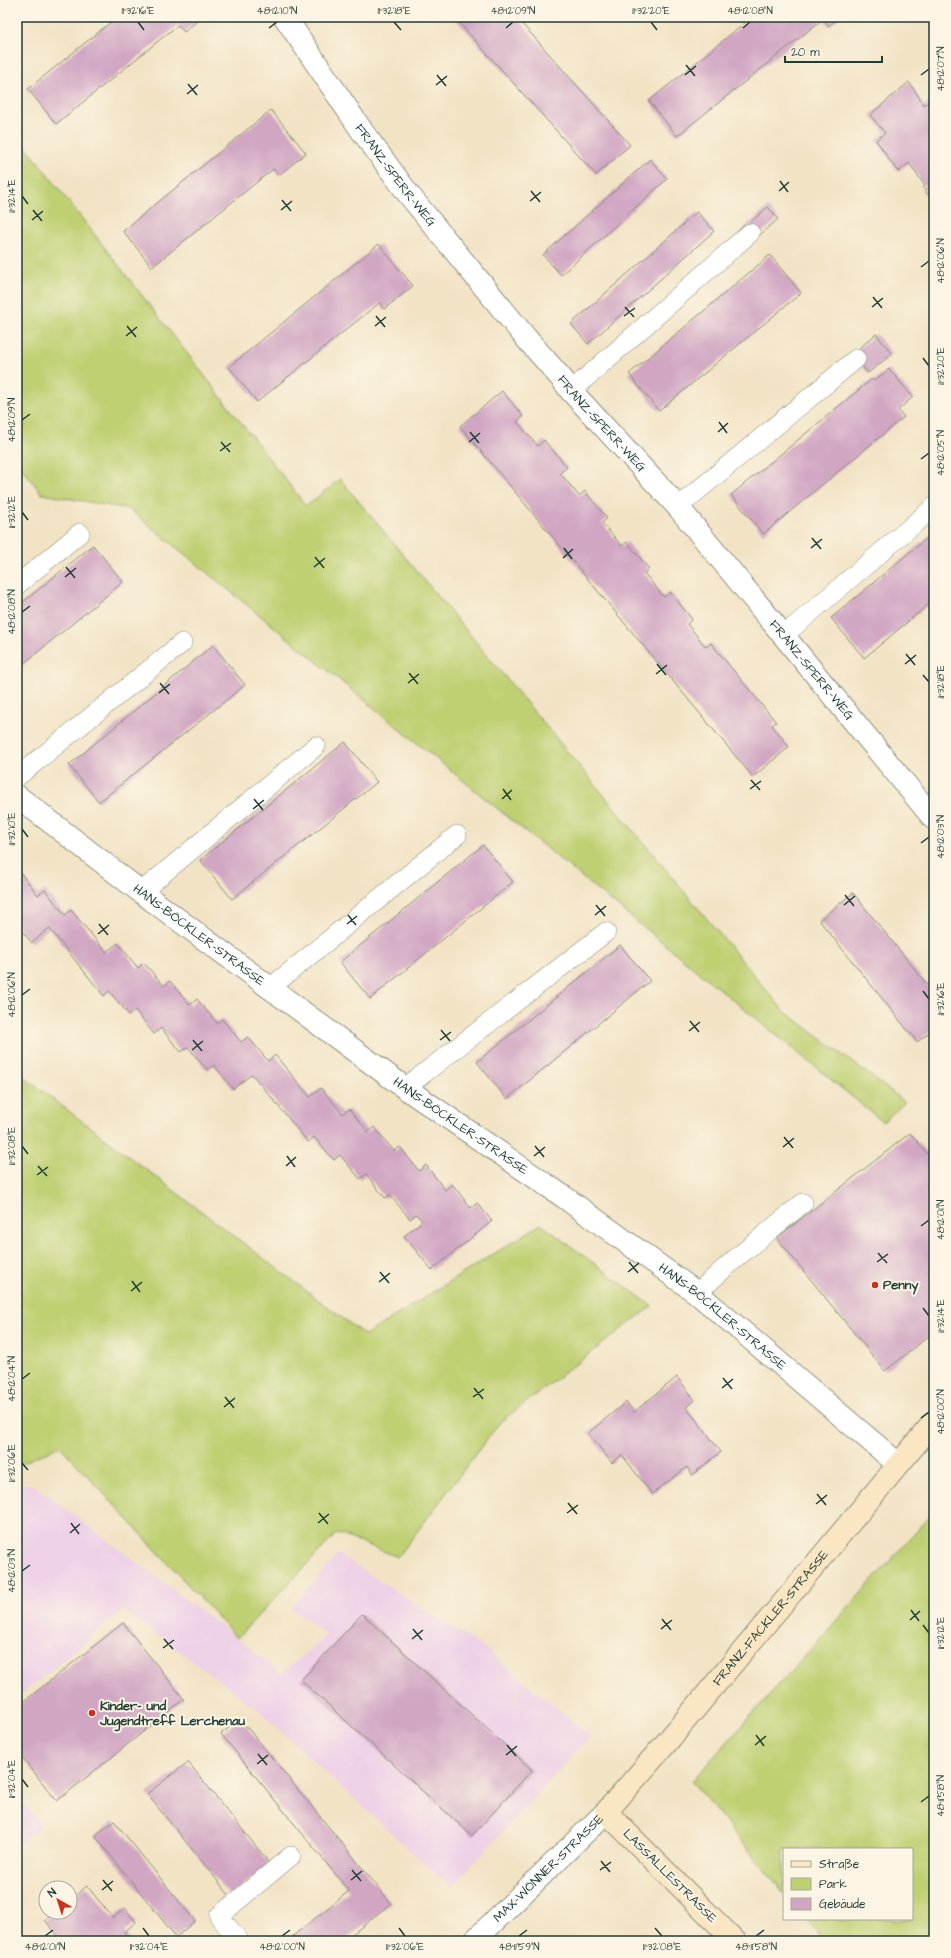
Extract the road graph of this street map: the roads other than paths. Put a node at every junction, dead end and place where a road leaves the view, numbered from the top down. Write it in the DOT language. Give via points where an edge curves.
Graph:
graph roads {
  1 [pos="286,17"];
  2 [pos="750,233"];
  3 [pos="856,359"];
  4 [pos="572,392"];
  5 [pos="678,507"];
  6 [pos="934,507"];
  7 [pos="80,533"];
  8 [pos="17,584"];
  9 [pos="783,636"];
  10 [pos="182,644"];
  11 [pos="316,746"];
  12 [pos="17,777"];
  13 [pos="17,796"];
  14 [pos="934,819"];
  15 [pos="457,836"];
  16 [pos="141,892"];
  17 [pos="606,932"];
  18 [pos="270,988"];
  19 [pos="405,1088"];
  20 [pos="803,1203"];
  21 [pos="697,1293"];
  22 [pos="934,1422"];
  23 [pos="898,1464"];
  24 [pos="606,1812"];
  25 [pos="292,1856"];
  26 [pos="239,1941"];
  27 [pos="474,1941"];
  28 [pos="735,1941"];
  1 -- 4 [label="street, FRANZ-SPERR-WEG" via="362,131 409,195"];
  2 -- 4 [label="lane"];
  3 -- 5 [label="lane"];
  4 -- 5 [label="street, FRANZ-SPERR-WEG"];
  5 -- 9 [label="street, FRANZ-SPERR-WEG"];
  6 -- 9 [label="lane"];
  7 -- 8 [label="lane"];
  9 -- 14 [label="street, FRANZ-SPERR-WEG"];
  10 -- 12 [label="lane"];
  11 -- 16 [label="lane"];
  13 -- 16 [label="street, HANS-BÖCKLER-STRASSE"];
  15 -- 18 [label="lane"];
  16 -- 18 [label="street, HANS-BÖCKLER-STRASSE"];
  17 -- 19 [label="lane"];
  18 -- 19 [label="street, HANS-BÖCKLER-STRASSE"];
  19 -- 21 [label="street, HANS-BÖCKLER-STRASSE" via="564,1197"];
  20 -- 21 [label="lane"];
  21 -- 23 [label="street, HANS-BÖCKLER-STRASSE"];
  22 -- 23 [label="street, FRANZ-FACKLER-STRASSE"];
  23 -- 24 [label="street, FRANZ-FACKLER-STRASSE"];
  24 -- 27 [label="street, MAX-WÖNNER-STRASSE"];
  24 -- 28 [label="street, LASSALLESTRASSE"];
  25 -- 26 [label="lane" via="219,1916"];
}
